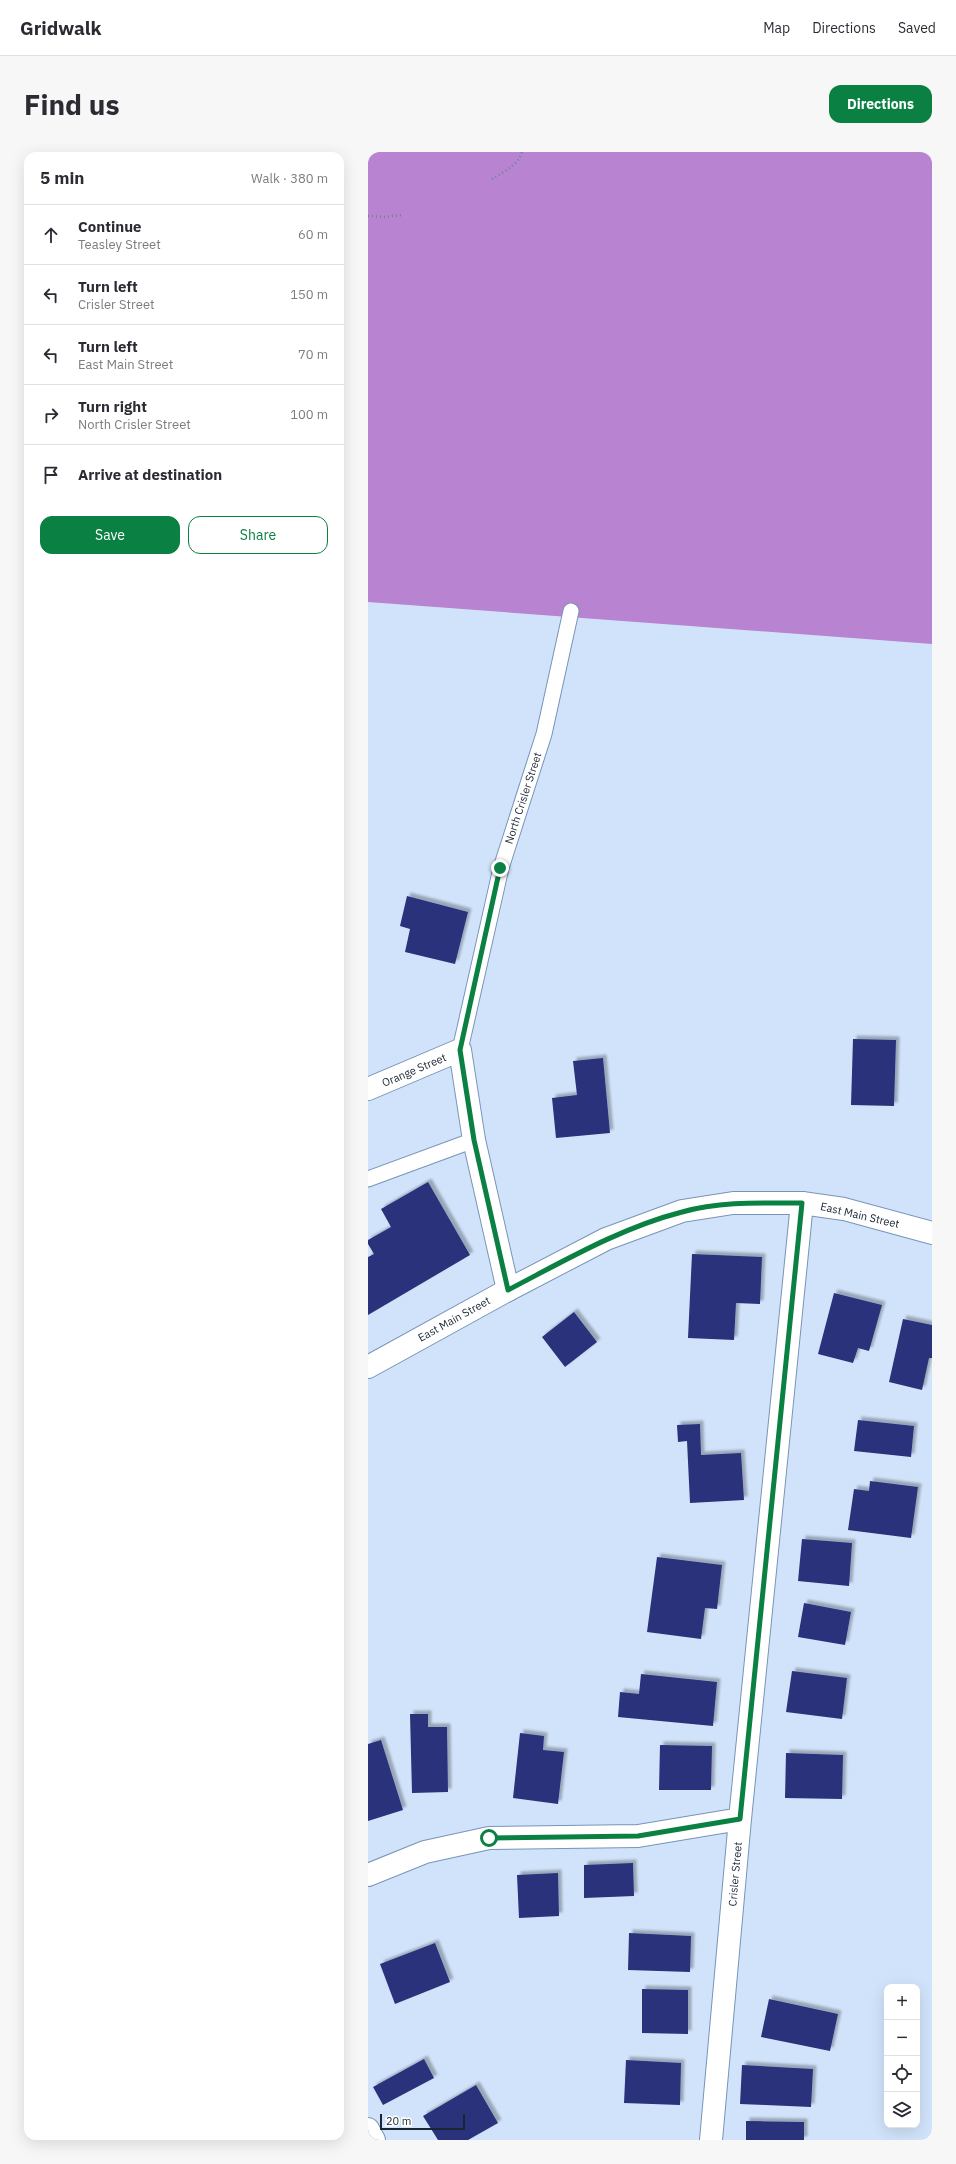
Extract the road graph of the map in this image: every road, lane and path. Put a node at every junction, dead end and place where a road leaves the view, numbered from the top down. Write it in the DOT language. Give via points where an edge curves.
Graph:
graph roads {
  1 [pos="522,152"];
  2 [pos="492,179"];
  3 [pos="403,215"];
  4 [pos="368,216"];
  5 [pos="571,611"];
  6 [pos="460,1050"];
  7 [pos="368,1089"];
  8 [pos="474,1140"];
  9 [pos="368,1179"];
  10 [pos="802,1203"];
  11 [pos="932,1233"];
  12 [pos="508,1290"];
  13 [pos="368,1367"];
  14 [pos="740,1819"];
  15 [pos="368,1875"];
  16 [pos="368,2129"];
  17 [pos="374,2140"];
  18 [pos="711,2140"];
  1 -- 2 [label="path" via="520,159"];
  3 -- 4 [label="path" via="383,218"];
  5 -- 6 [label="lane, North Crisler Street" via="544,734 500,868"];
  6 -- 7 [label="street, Orange Street"];
  6 -- 8 [label="street, North Crisler Street"];
  8 -- 9 [label="lane"];
  8 -- 12 [label="street, North Crisler Street"];
  10 -- 11 [label="street, East Main Street" via="844,1209"];
  10 -- 12 [label="street, East Main Street" via="733,1203 682,1212 606,1239"];
  10 -- 14 [label="street, Crisler Street"];
  12 -- 13 [label="street, East Main Street"];
  14 -- 15 [label="street" via="638,1836 489,1838 425,1852"];
  14 -- 18 [label="street, Crisler Street"];
  16 -- 17 [label="street"];
}
